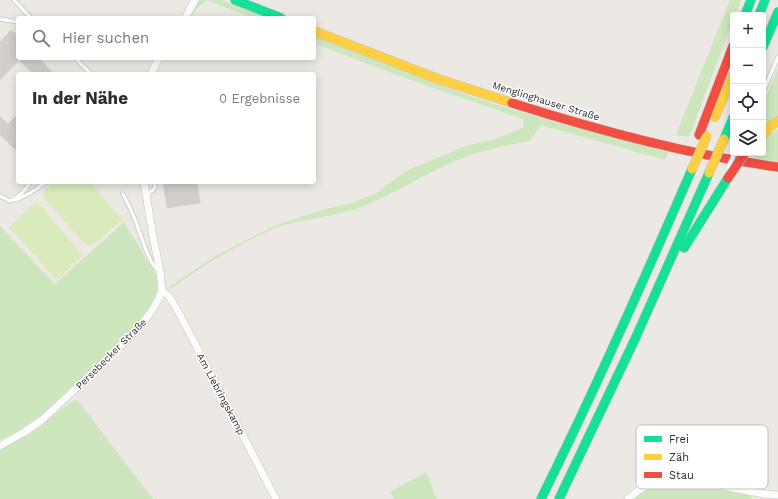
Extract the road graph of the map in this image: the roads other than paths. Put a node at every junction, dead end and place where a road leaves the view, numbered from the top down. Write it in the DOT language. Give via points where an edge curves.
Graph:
graph roads {
  1 [pos="14,0"];
  2 [pos="195,0"];
  3 [pos="235,0"];
  4 [pos="751,0"];
  5 [pos="765,0"];
  6 [pos="746,12"];
  7 [pos="760,12"];
  8 [pos="778,12"];
  9 [pos="29,16"];
  10 [pos="186,16"];
  11 [pos="276,16"];
  12 [pos="0,19"];
  13 [pos="16,22"];
  14 [pos="316,32"];
  15 [pos="766,41"];
  16 [pos="732,48"];
  17 [pos="778,57"];
  18 [pos="77,60"];
  19 [pos="158,60"];
  20 [pos="89,72"];
  21 [pos="152,72"];
  22 [pos="730,81"];
  23 [pos="766,85"];
  24 [pos="732,120"];
  25 [pos="778,121"];
  26 [pos="766,131"];
  27 [pos="703,135"];
  28 [pos="734,156"];
  29 [pos="742,156"];
  30 [pos="778,167"];
  31 [pos="727,174"];
  32 [pos="720,183"];
  33 [pos="29,184"];
  34 [pos="43,184"];
  35 [pos="144,184"];
  36 [pos="154,184"];
  37 [pos="123,194"];
  38 [pos="146,195"];
  39 [pos="0,196"];
  40 [pos="14,200"];
  41 [pos="693,232"];
  42 [pos="154,243"];
  43 [pos="144,246"];
  44 [pos="160,271"];
  45 [pos="162,291"];
  46 [pos="650,307"];
  47 [pos="0,446"];
  48 [pos="641,489"];
  49 [pos="736,489"];
  50 [pos="778,495"];
  51 [pos="276,499"];
  52 [pos="541,499"];
  53 [pos="559,499"];
  54 [pos="628,499"];
  1 -- 9 [label="lane"];
  2 -- 10 [label="street"];
  3 -- 11 [label="main road"];
  4 -- 6 [label="main road"];
  5 -- 7 [label="main road"];
  8 -- 15 [label="main road"];
  12 -- 13 [label="lane"];
  14 -- 30 [label="main road, Menglinghauser Straße" via="438,78 602,130 673,147"];
  16 -- 27 [label="main road"];
  17 -- 23 [label="lane"];
  18 -- 20 [label="lane"];
  19 -- 21 [label="street"];
  22 -- 27 [label="main road"];
  24 -- 46 [label="main road, bridge"];
  25 -- 26 [label="main road"];
  27 -- 52 [label="main road, bridge" via="688,180"];
  28 -- 31 [label="lane, bridge"];
  29 -- 31 [label="main road, bridge"];
  31 -- 41 [label="main road"];
  32 -- 41 [label="lane"];
  33 -- 40 [label="lane"];
  34 -- 40 [label="lane" via="34,192"];
  35 -- 38 [label="street"];
  36 -- 38 [label="lane" via="153,190"];
  37 -- 43 [label="lane"];
  38 -- 42 [label="street"];
  39 -- 40 [label="lane" via="10,201"];
  41 -- 46 [label="main road"];
  42 -- 43 [label="lane"];
  42 -- 44 [label="street"];
  43 -- 44 [label="lane" via="156,269"];
  44 -- 45 [label="street"];
  45 -- 47 [label="street, Persebecker Straße" via="151,312 136,331 37,424"];
  45 -- 51 [label="street, Am Liebringskamp" via="169,296 180,315"];
  46 -- 53 [label="main road"];
  48 -- 54 [label="street"];
  49 -- 50 [label="street"];
}
